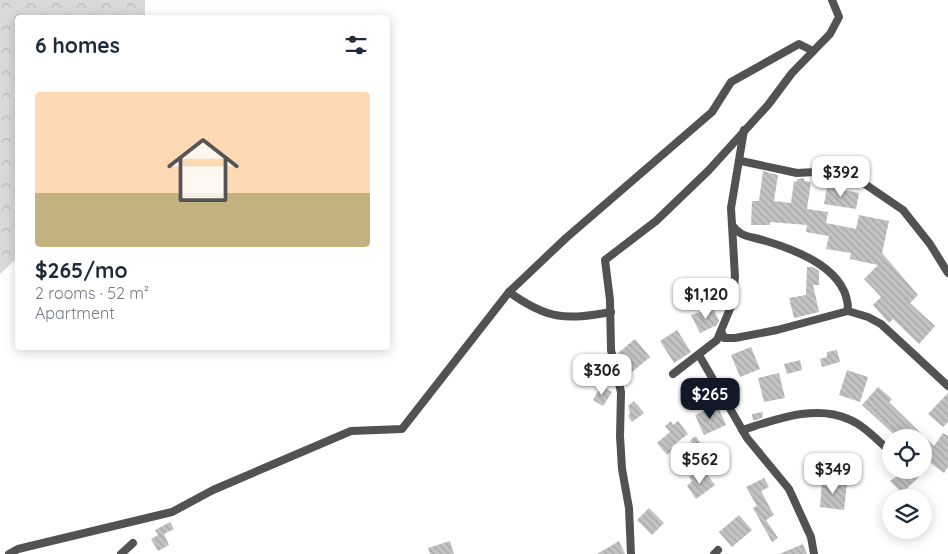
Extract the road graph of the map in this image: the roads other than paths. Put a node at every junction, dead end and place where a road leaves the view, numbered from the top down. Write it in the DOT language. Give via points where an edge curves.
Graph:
graph roads {
  1 [pos="832,0"];
  2 [pos="813,51"];
  3 [pos="744,130"];
  4 [pos="741,161"];
  5 [pos="732,225"];
  6 [pos="948,273"];
  7 [pos="510,292"];
  8 [pos="848,311"];
  9 [pos="611,312"];
  10 [pos="722,333"];
  11 [pos="698,355"];
  12 [pos="673,374"];
  13 [pos="948,386"];
  14 [pos="742,430"];
  15 [pos="882,445"];
  16 [pos="133,543"];
  17 [pos="9,554"];
  18 [pos="121,554"];
  19 [pos="630,554"];
  20 [pos="814,554"];
  1 -- 2 [label="street" via="838,12 837,22"];
  2 -- 3 [label="street"];
  2 -- 7 [label="street" via="798,44 731,82 712,112 566,238"];
  3 -- 4 [label="street"];
  3 -- 9 [label="street" via="665,213 605,260"];
  4 -- 5 [label="street" via="732,198"];
  4 -- 6 [label="street" via="862,182 902,210 930,244"];
  5 -- 8 [label="street" via="738,234 767,241 822,264 845,291"];
  5 -- 10 [label="street" via="735,284"];
  7 -- 9 [label="street" via="530,306 555,316 572,318"];
  7 -- 17 [label="street" via="402,429 351,431 214,490 172,512"];
  8 -- 10 [label="street" via="746,336 724,338"];
  8 -- 13 [label="street" via="880,324"];
  9 -- 19 [label="street" via="611,350 621,392 620,436 629,508"];
  10 -- 11 [label="street"];
  11 -- 12 [label="street"];
  11 -- 14 [label="street"];
  14 -- 15 [label="street" via="798,415 834,414 850,419"];
  14 -- 20 [label="street" via="789,489 811,536"];
  16 -- 18 [label="street"];
}
